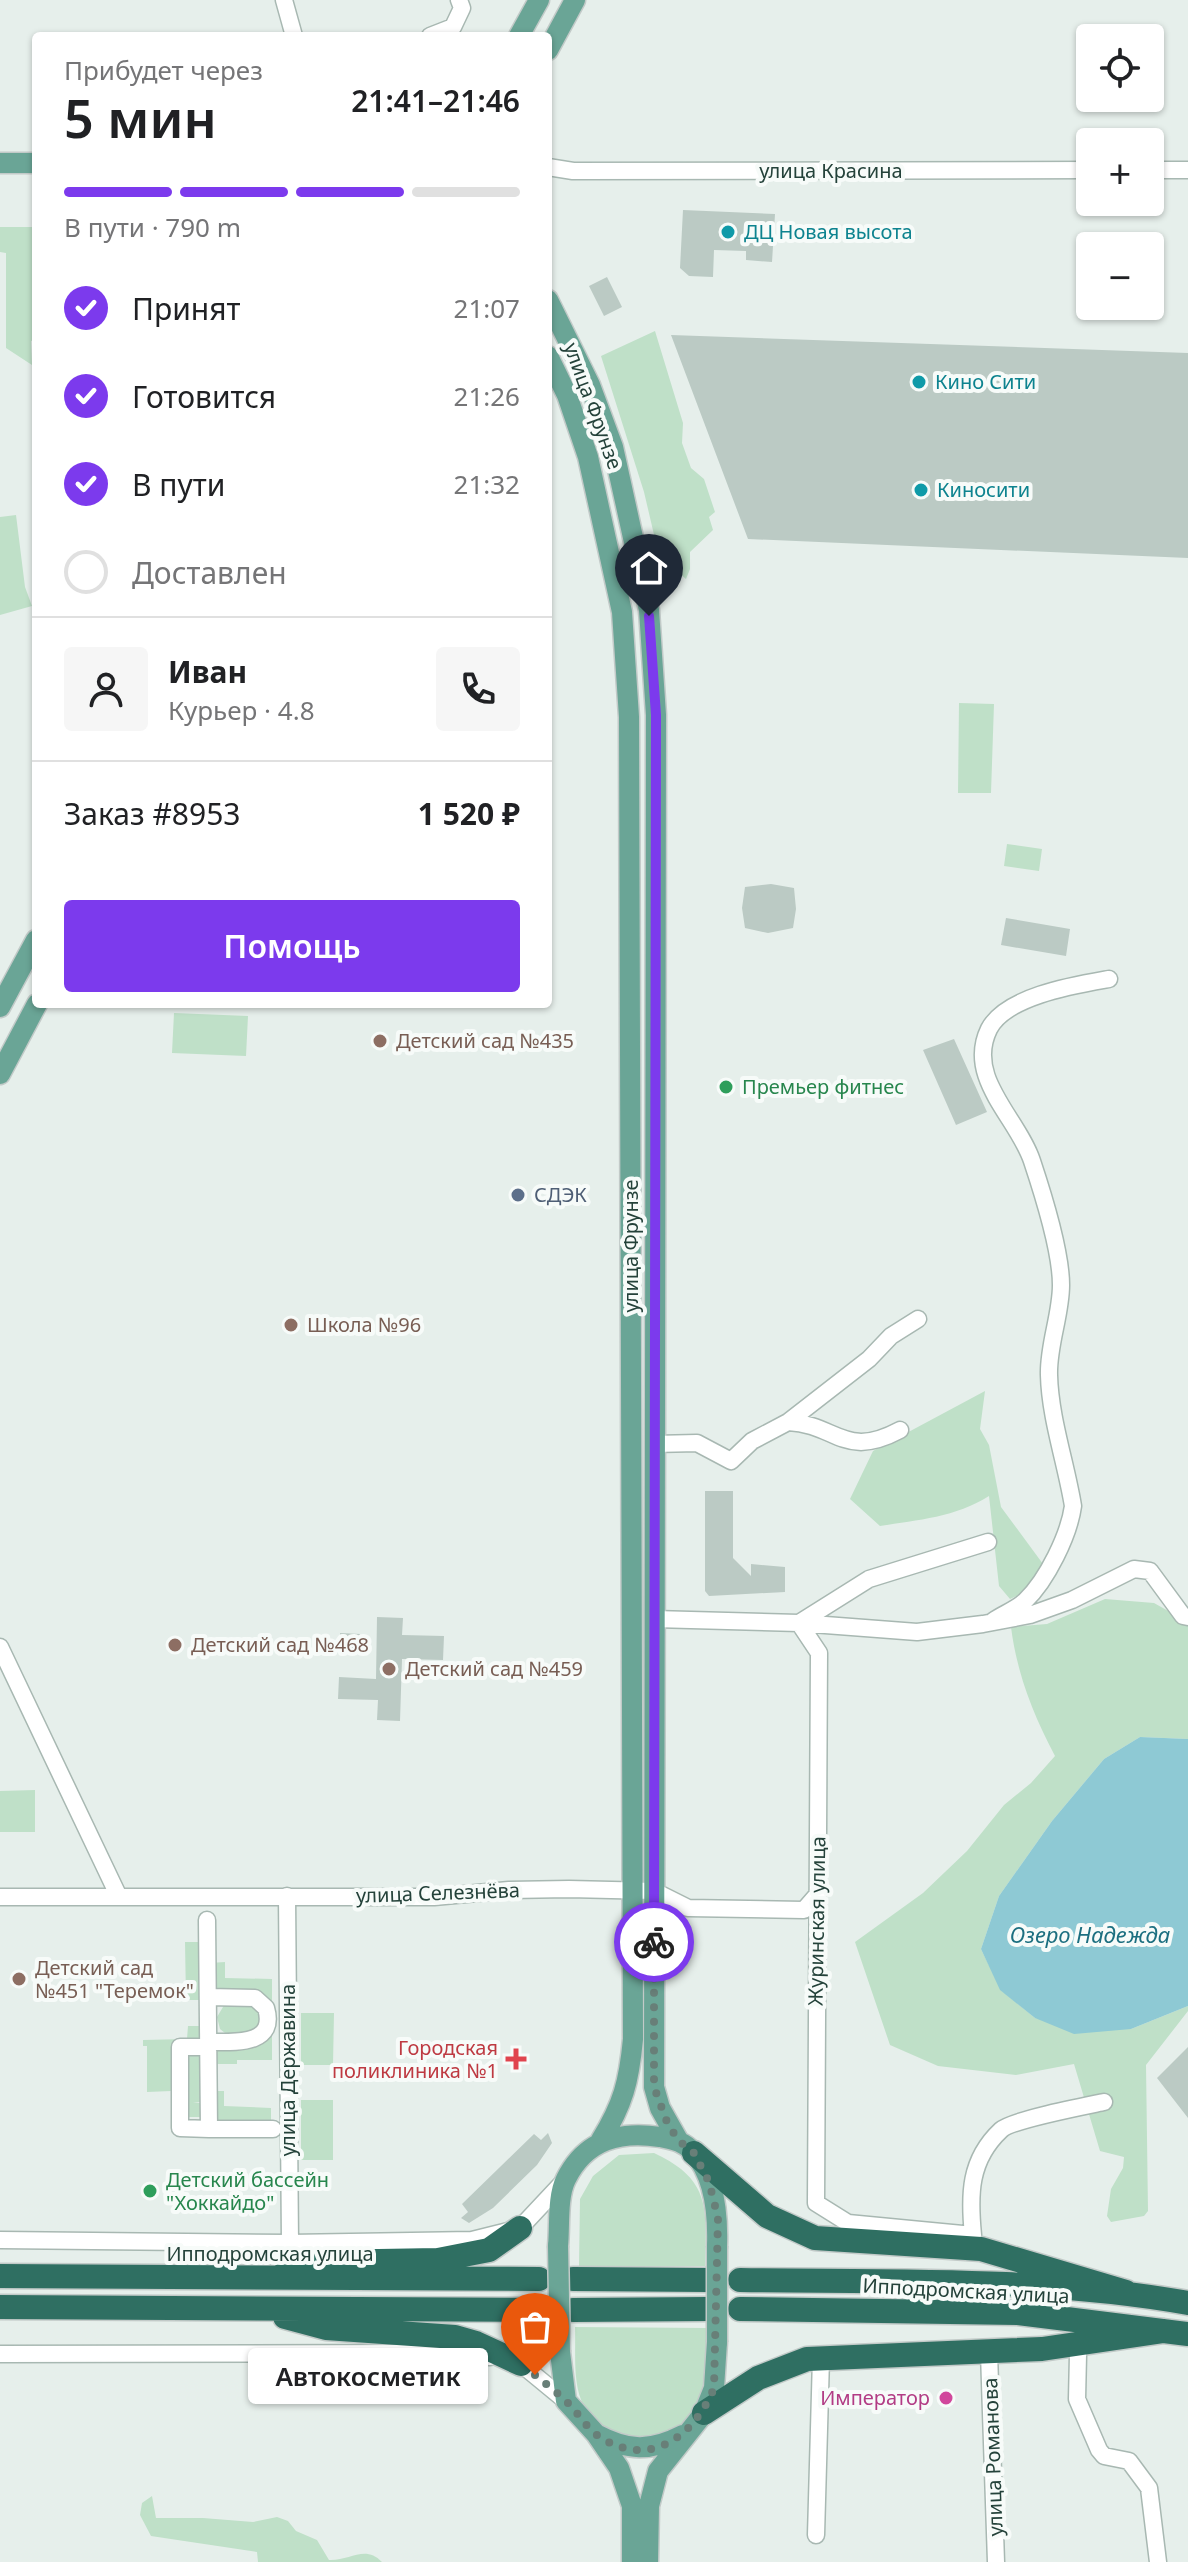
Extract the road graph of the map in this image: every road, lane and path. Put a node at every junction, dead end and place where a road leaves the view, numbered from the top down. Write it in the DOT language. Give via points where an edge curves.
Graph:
graph roads {
  1 [pos="284,0"];
  2 [pos="459,0"];
  3 [pos="539,0"];
  4 [pos="575,0"];
  5 [pos="293,32"];
  6 [pos="440,32"];
  7 [pos="521,32"];
  8 [pos="552,43"];
  9 [pos="0,163"];
  10 [pos="32,163"];
  11 [pos="552,168"];
  12 [pos="1076,170"];
  13 [pos="1164,170"];
  14 [pos="1188,170"];
  15 [pos="573,171"];
  16 [pos="552,178"];
  17 [pos="552,308"];
  18 [pos="552,364"];
  19 [pos="32,947"];
  20 [pos="1109,979"];
  21 [pos="0,1007"];
  22 [pos="35,1008"];
  23 [pos="657,1024"];
  24 [pos="632,1025"];
  25 [pos="0,1074"];
  26 [pos="631,1138"];
  27 [pos="656,1138"];
  28 [pos="918,1319"];
  29 [pos="788,1422"];
  30 [pos="900,1430"];
  31 [pos="654,1444"];
  32 [pos="988,1542"];
  33 [pos="1188,1617"];
  34 [pos="654,1619"];
  35 [pos="993,1621"];
  36 [pos="799,1623"];
  37 [pos="0,1647"];
  38 [pos="630,1890"];
  39 [pos="654,1891"];
  40 [pos="817,1895"];
  41 [pos="287,1896"];
  42 [pos="0,1897"];
  43 [pos="119,1897"];
  44 [pos="207,1920"];
  45 [pos="209,1997"];
  46 [pos="209,2044"];
  47 [pos="1104,2102"];
  48 [pos="209,2129"];
  49 [pos="273,2129"];
  50 [pos="601,2140"];
  51 [pos="686,2146"];
  52 [pos="566,2179"];
  53 [pos="520,2228"];
  54 [pos="0,2240"];
  55 [pos="290,2243"];
  56 [pos="7,2275"];
  57 [pos="249,2279"];
  58 [pos="539,2279"];
  59 [pos="573,2279"];
  60 [pos="708,2280"];
  61 [pos="740,2280"];
  62 [pos="1126,2292"];
  63 [pos="1188,2303"];
  64 [pos="4,2308"];
  65 [pos="256,2309"];
  66 [pos="708,2309"];
  67 [pos="740,2309"];
  68 [pos="539,2310"];
  69 [pos="573,2310"];
  70 [pos="1176,2333"];
  71 [pos="989,2353"];
  72 [pos="0,2354"];
  73 [pos="1078,2355"];
  74 [pos="821,2358"];
  75 [pos="521,2364"];
  76 [pos="566,2401"];
  77 [pos="704,2413"];
  78 [pos="687,2433"];
  79 [pos="596,2434"];
  80 [pos="641,2506"];
  81 [pos="816,2535"];
  82 [pos="632,2562"];
  83 [pos="648,2562"];
  84 [pos="996,2562"];
  85 [pos="1158,2562"];
  1 -- 5 [label="street"];
  2 -- 6 [label="street" via="462,8 453,27"];
  3 -- 7 [label="main road"];
  4 -- 8 [label="main road"];
  9 -- 10 [label="main road"];
  11 -- 15 [label="street, улица Красина"];
  12 -- 15 [label="street, улица Красина"];
  13 -- 14 [label="street"];
  15 -- 16 [label="street, улица Красина"];
  17 -- 23 [label="main road, улица Фрунзе" via="613,447 649,610 656,715"];
  18 -- 24 [label="main road, улица Фрунзе" via="588,457 622,612 629,717"];
  19 -- 21 [label="main road"];
  20 -- 35 [label="street" via="1013,1005 990,1026 984,1045 990,1084 1031,1159 1059,1262 1060,1295 1048,1373 1073,1506 1071,1527 1036,1586 1025,1601"];
  22 -- 25 [label="main road"];
  23 -- 24 [label="main road"];
  23 -- 27 [label="main road, улица Фрунзе"];
  24 -- 26 [label="main road, улица Фрунзе"];
  26 -- 27 [label="main road"];
  26 -- 38 [label="main road, улица Фрунзе"];
  27 -- 31 [label="main road, улица Фрунзе"];
  28 -- 29 [label="street"];
  29 -- 30 [label="street" via="805,1422 838,1439 860,1441 878,1441"];
  29 -- 31 [label="street" via="752,1441 731,1461 697,1443"];
  31 -- 34 [label="main road, улица Фрунзе"];
  32 -- 36 [label="street" via="869,1579"];
  33 -- 35 [label="street" via="1150,1571 1134,1569 1072,1600"];
  34 -- 36 [label="street"];
  34 -- 39 [label="main road, улица Фрунзе"];
  35 -- 36 [label="street" via="917,1632"];
  36 -- 40 [label="street, Журинская улица" via="819,1653"];
  37 -- 43 [label="street"];
  38 -- 39 [label="street, улица Селезнёва"];
  38 -- 41 [label="street, улица Селезнёва"];
  38 -- 50 [label="main road, улица Фрунзе" via="630,2080"];
  39 -- 40 [label="street, улица Селезнёва" via="688,1908 804,1910"];
  39 -- 51 [label="main road, улица Фрунзе" via="654,2087 660,2108"];
  40 -- 47 [label="street, Журинская улица" via="816,2203 848,2223 973,2235 969,2197 974,2167 1002,2128"];
  41 -- 43 [label="street, улица Селезнёва"];
  41 -- 55 [label="street, улица Державина"];
  42 -- 43 [label="street, улица Селезнёва"];
  44 -- 45 [label="street"];
  45 -- 46 [label="street"];
  45 -- 46 [label="street" via="255,1998 266,2008 268,2022 253,2040"];
  46 -- 48 [label="street"];
  46 -- 48 [label="street" via="180,2047 180,2128"];
  48 -- 49 [label="street"];
  50 -- 51 [label="main road" via="623,2134"];
  50 -- 52 [label="main road, улица Фрунзе"];
  51 -- 62 [label="highway" via="767,2216 815,2238 981,2249"];
  51 -- 77 [label="main road, улица Фрунзе, bridge" via="709,2182 718,2218 714,2388"];
  52 -- 53 [label="street"];
  52 -- 76 [label="main road, bridge" via="558,2246"];
  53 -- 55 [label="street" via="472,2240"];
  53 -- 57 [label="highway" via="489,2250 438,2260 319,2262"];
  54 -- 55 [label="street"];
  56 -- 57 [label="highway, Ипподромская улица"];
  57 -- 58 [label="highway, Ипподромская улица"];
  59 -- 60 [label="highway"];
  61 -- 62 [label="highway, Ипподромская улица" via="933,2281"];
  62 -- 63 [label="highway, Ипподромская улица"];
  64 -- 65 [label="highway"];
  65 -- 68 [label="highway"];
  65 -- 75 [label="highway" via="326,2328 455,2337"];
  66 -- 69 [label="highway"];
  67 -- 70 [label="highway, Ипподромская улица" via="1018,2313"];
  70 -- 71 [label="highway"];
  71 -- 74 [label="highway"];
  71 -- 84 [label="street, улица Романова"];
  72 -- 75 [label="street" via="430,2353 474,2354"];
  73 -- 85 [label="street" via="1077,2399 1099,2450 1129,2461 1149,2488"];
  74 -- 77 [label="highway" via="758,2378"];
  74 -- 81 [label="street"];
  75 -- 76 [label="street"];
  76 -- 79 [label="main road"];
  77 -- 78 [label="main road"];
  78 -- 79 [label="main road" via="662,2446 638,2449"];
  78 -- 80 [label="main road" via="658,2471"];
  79 -- 80 [label="main road"];
  80 -- 82 [label="main road"];
  80 -- 83 [label="main road"];
}
